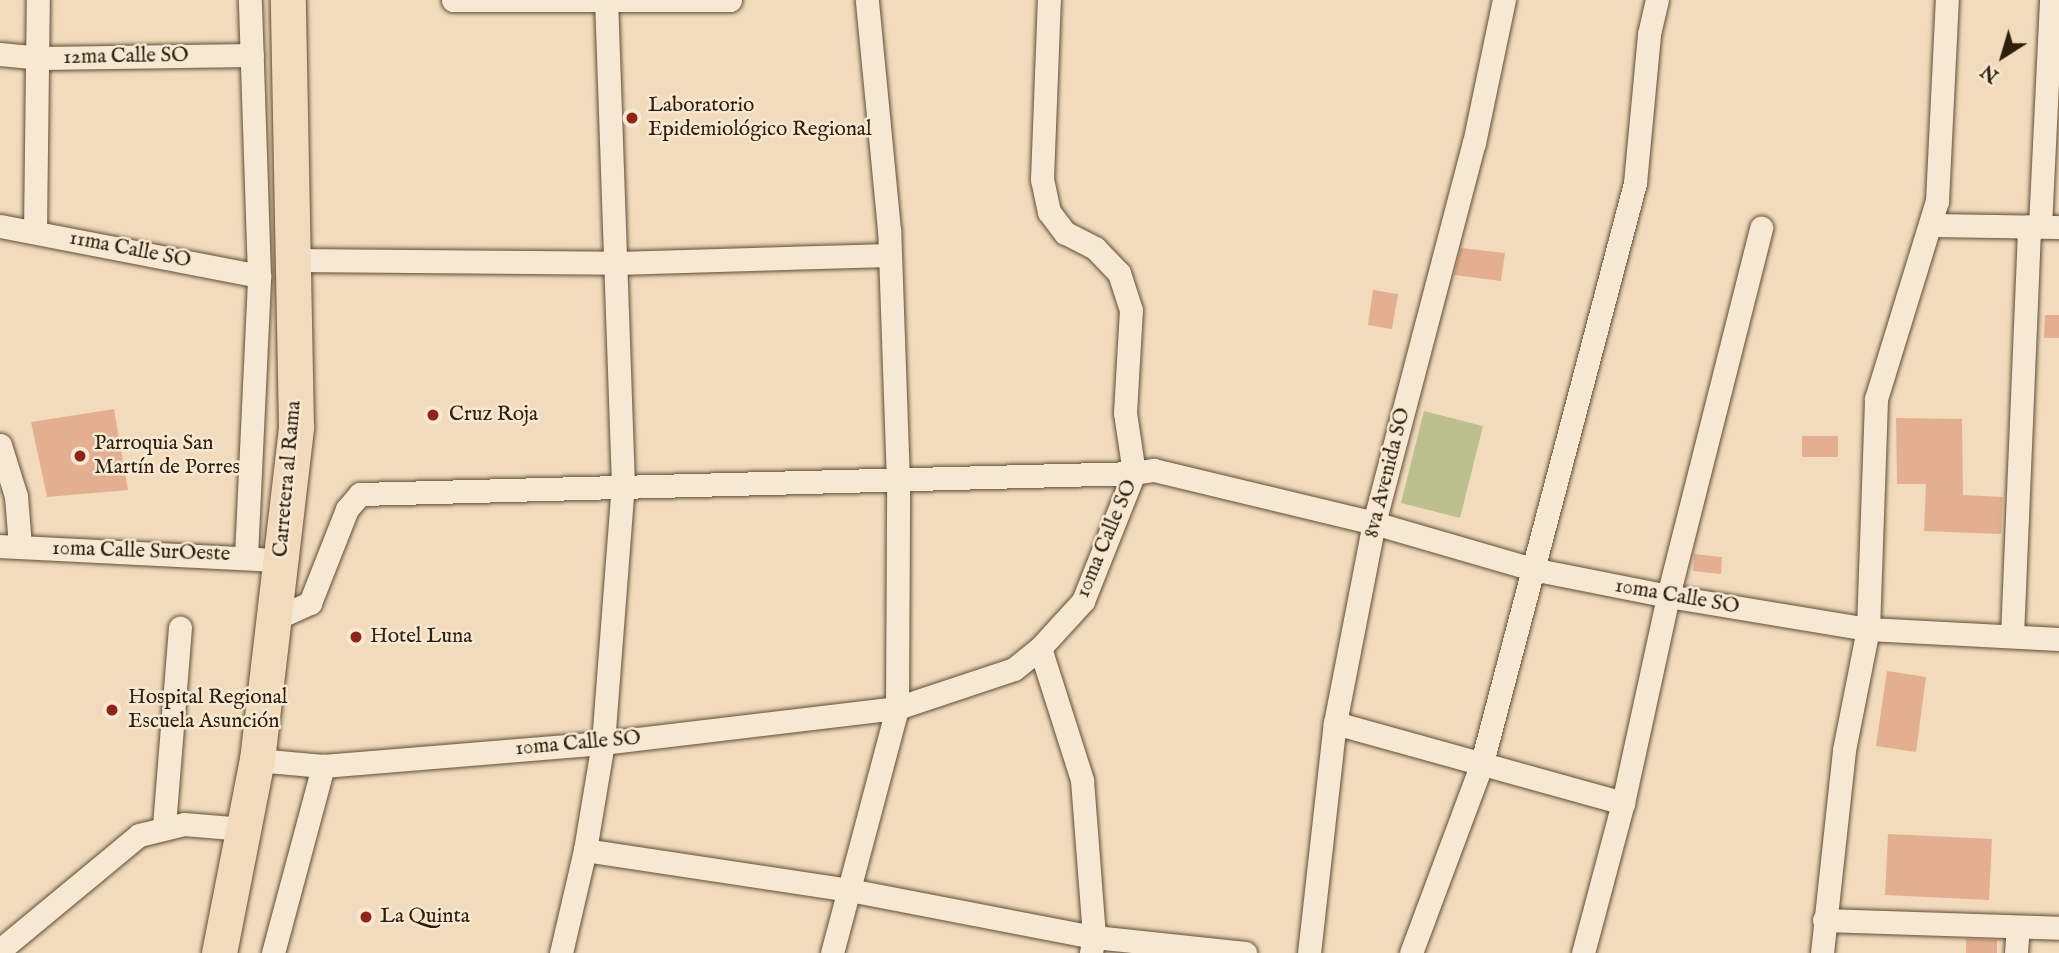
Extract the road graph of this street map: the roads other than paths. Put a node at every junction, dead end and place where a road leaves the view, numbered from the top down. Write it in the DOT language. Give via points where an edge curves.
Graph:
graph roads {
  1 [pos="38,0"];
  2 [pos="250,0"];
  3 [pos="288,0"];
  4 [pos="453,0"];
  5 [pos="730,0"];
  6 [pos="867,0"];
  7 [pos="1049,0"];
  8 [pos="1504,0"];
  9 [pos="1657,0"];
  10 [pos="1947,0"];
  11 [pos="2051,0"];
  12 [pos="606,1"];
  13 [pos="0,54"];
  14 [pos="252,55"];
  15 [pos="41,58"];
  16 [pos="1930,225"];
  17 [pos="0,226"];
  18 [pos="2043,226"];
  19 [pos="1761,228"];
  20 [pos="35,231"];
  21 [pos="890,255"];
  22 [pos="294,260"];
  23 [pos="617,263"];
  24 [pos="259,276"];
  25 [pos="0,445"];
  26 [pos="1134,472"];
  27 [pos="898,482"];
  28 [pos="622,485"];
  29 [pos="1374,523"];
  30 [pos="10,546"];
  31 [pos="246,556"];
  32 [pos="281,564"];
  33 [pos="1532,569"];
  34 [pos="1668,596"];
  35 [pos="272,620"];
  36 [pos="180,628"];
  37 [pos="1868,629"];
  38 [pos="2012,636"];
  39 [pos="2059,639"];
  40 [pos="1040,648"];
  41 [pos="897,708"];
  42 [pos="1335,723"];
  43 [pos="603,743"];
  44 [pos="257,760"];
  45 [pos="323,766"];
  46 [pos="1481,766"];
  47 [pos="1623,803"];
  48 [pos="164,825"];
  49 [pos="244,829"];
  50 [pos="585,850"];
  51 [pos="849,890"];
  52 [pos="1824,920"];
  53 [pos="2018,927"];
  54 [pos="2059,928"];
  55 [pos="1093,945"];
  56 [pos="0,950"];
  57 [pos="219,953"];
  58 [pos="273,953"];
  59 [pos="561,953"];
  60 [pos="832,953"];
  61 [pos="1245,953"];
  62 [pos="1309,953"];
  63 [pos="1412,953"];
  64 [pos="1583,953"];
  65 [pos="1822,953"];
  66 [pos="2017,953"];
  1 -- 15 [label="street"];
  2 -- 14 [label="street"];
  3 -- 22 [label="highway, Carretera al Rama"];
  4 -- 12 [label="street"];
  5 -- 12 [label="street"];
  6 -- 21 [label="street"];
  7 -- 26 [label="street" via="1042,179 1049,212 1065,233 1095,248 1119,273 1131,310 1125,413"];
  8 -- 29 [label="street, 8va Avenida SO" via="1474,143"];
  9 -- 33 [label="street" via="1649,34 1635,183"];
  10 -- 16 [label="street" via="1937,201"];
  11 -- 18 [label="street"];
  12 -- 23 [label="street"];
  13 -- 15 [label="street, 12ma Calle SO"];
  14 -- 15 [label="street, 12ma Calle SO"];
  14 -- 24 [label="street"];
  15 -- 20 [label="street"];
  16 -- 18 [label="street"];
  16 -- 37 [label="street" via="1914,263 1876,399"];
  17 -- 20 [label="street, 11ma Calle SO"];
  18 -- 38 [label="street"];
  19 -- 34 [label="street"];
  20 -- 24 [label="street, 11ma Calle SO"];
  21 -- 23 [label="street"];
  21 -- 27 [label="street"];
  22 -- 23 [label="street"];
  22 -- 32 [label="highway, Carretera al Rama" via="296,427"];
  23 -- 28 [label="street"];
  24 -- 31 [label="street"];
  25 -- 30 [label="street" via="16,496"];
  26 -- 27 [label="street"];
  26 -- 29 [label="street, 10ma Calle SO" via="1154,470"];
  26 -- 40 [label="street, 10ma Calle SO" via="1083,601"];
  27 -- 28 [label="street"];
  27 -- 41 [label="street"];
  28 -- 35 [label="street" via="360,494 346,509 310,603"];
  28 -- 43 [label="street"];
  29 -- 33 [label="street, 10ma Calle SO"];
  29 -- 42 [label="street, 8va Avenida SO"];
  30 -- 31 [label="street, 10ma Calle SurOeste"];
  31 -- 32 [label="street, 10ma Calle SurOeste"];
  32 -- 35 [label="highway, Carretera al Rama"];
  33 -- 34 [label="street, 10ma Calle SO"];
  33 -- 46 [label="street"];
  34 -- 37 [label="street, 10ma Calle SO"];
  34 -- 47 [label="street"];
  35 -- 44 [label="highway, Carretera al Rama"];
  36 -- 48 [label="street"];
  37 -- 38 [label="street, 10ma Calle SO"];
  37 -- 52 [label="street" via="1844,750"];
  38 -- 39 [label="street, 10ma Calle SO"];
  40 -- 41 [label="street, 10ma Calle SO" via="1014,669"];
  40 -- 55 [label="street" via="1082,780"];
  41 -- 43 [label="street, 10ma Calle SO"];
  41 -- 51 [label="street"];
  42 -- 46 [label="street"];
  42 -- 62 [label="street, 8va Avenida SO"];
  43 -- 45 [label="street, 10ma Calle SO"];
  43 -- 50 [label="street"];
  44 -- 45 [label="street, 10ma Calle SO"];
  44 -- 49 [label="highway, Carretera al Rama"];
  45 -- 58 [label="street"];
  46 -- 47 [label="street"];
  46 -- 63 [label="street"];
  47 -- 64 [label="street"];
  48 -- 49 [label="street"];
  48 -- 56 [label="street" via="139,835"];
  49 -- 57 [label="highway, Carretera al Rama"];
  50 -- 51 [label="street"];
  50 -- 59 [label="street"];
  51 -- 55 [label="street"];
  51 -- 60 [label="street"];
  52 -- 53 [label="street"];
  52 -- 65 [label="street"];
  53 -- 54 [label="street"];
  53 -- 66 [label="street"];
  55 -- 61 [label="street"];
}
